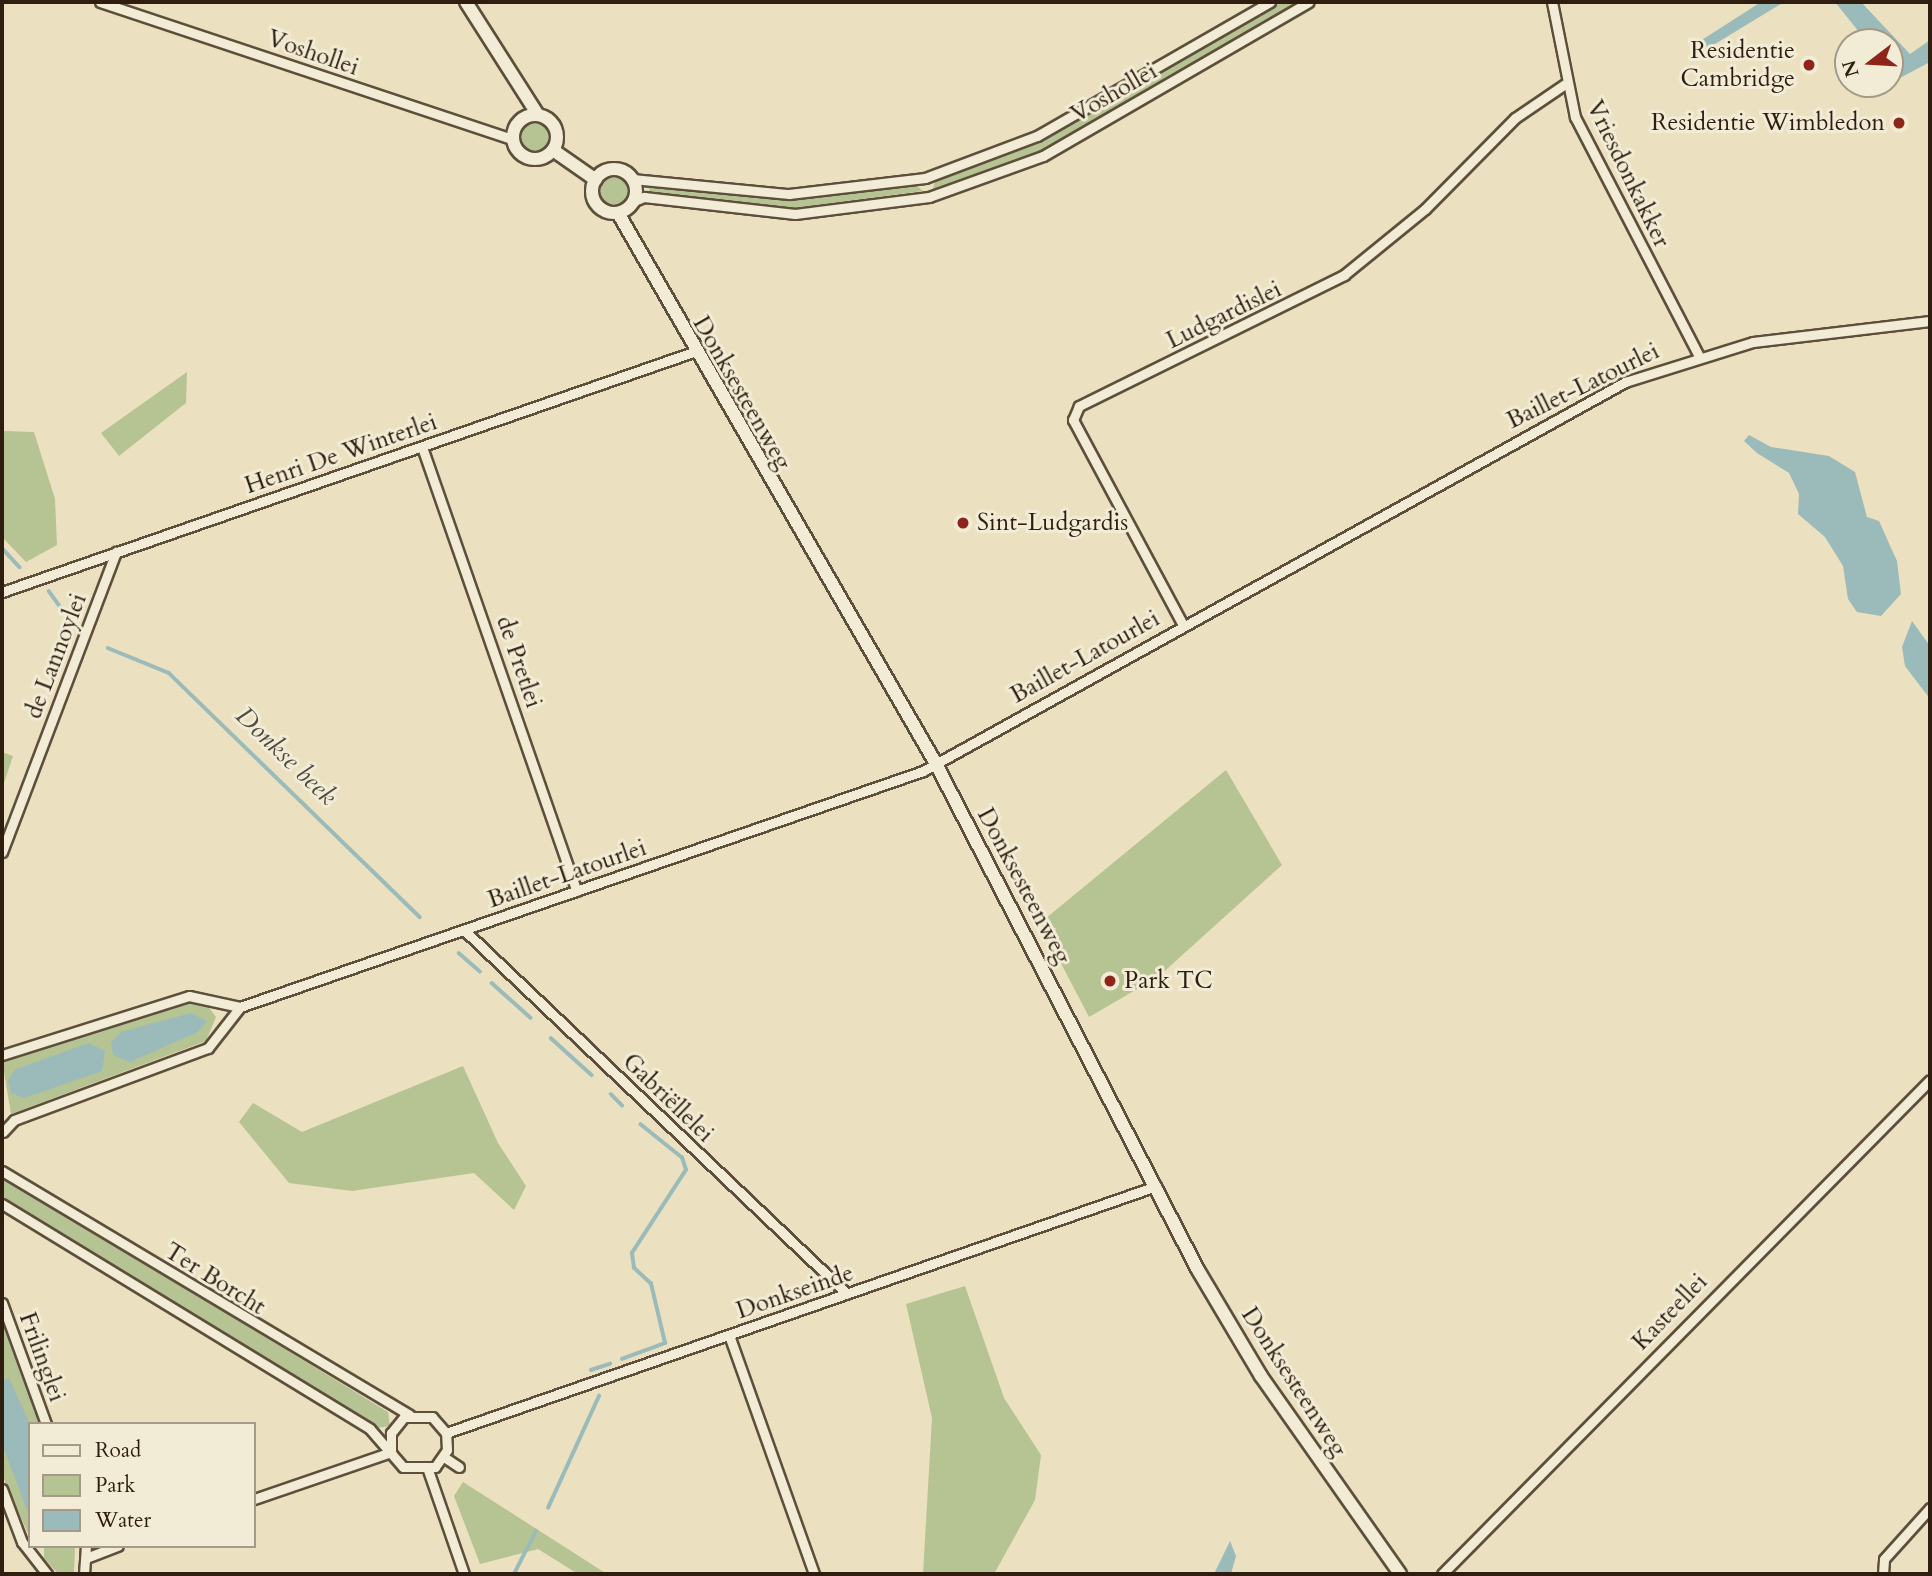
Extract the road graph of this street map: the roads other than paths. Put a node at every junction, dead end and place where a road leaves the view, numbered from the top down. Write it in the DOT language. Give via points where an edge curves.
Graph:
graph roads {
  1 [pos="100,2"];
  2 [pos="466,2"];
  3 [pos="1270,2"];
  4 [pos="1309,2"];
  5 [pos="1552,2"];
  6 [pos="1565,85"];
  7 [pos="538,115"];
  8 [pos="514,140"];
  9 [pos="553,150"];
  10 [pos="925,178"];
  11 [pos="632,179"];
  12 [pos="596,180"];
  13 [pos="929,197"];
  14 [pos="634,201"];
  15 [pos="618,213"];
  16 [pos="1930,321"];
  17 [pos="693,352"];
  18 [pos="1698,354"];
  19 [pos="422,447"];
  20 [pos="116,552"];
  21 [pos="2,592"];
  22 [pos="1183,625"];
  23 [pos="935,762"];
  24 [pos="2,852"];
  25 [pos="577,891"];
  26 [pos="464,930"];
  27 [pos="240,1007"];
  28 [pos="2,1055"];
  29 [pos="1930,1080"];
  30 [pos="2,1130"];
  31 [pos="2,1171"];
  32 [pos="1156,1186"];
  33 [pos="2,1204"];
  34 [pos="847,1294"];
  35 [pos="2,1303"];
  36 [pos="729,1335"];
  37 [pos="411,1415"];
  38 [pos="45,1422"];
  39 [pos="446,1433"];
  40 [pos="391,1452"];
  41 [pos="444,1457"];
  42 [pos="460,1467"];
  43 [pos="428,1470"];
  44 [pos="2,1489"];
  45 [pos="256,1498"];
  46 [pos="1930,1508"];
  47 [pos="28,1546"];
  48 [pos="29,1548"];
  49 [pos="36,1548"];
  50 [pos="86,1548"];
  51 [pos="113,1548"];
  52 [pos="86,1558"];
  53 [pos="35,1561"];
  54 [pos="47,1574"];
  55 [pos="84,1574"];
  56 [pos="464,1574"];
  57 [pos="814,1574"];
  58 [pos="1400,1574"];
  59 [pos="1442,1574"];
  60 [pos="1883,1574"];
  1 -- 8 [label="street, Voshollei"];
  2 -- 7 [label="street"];
  3 -- 10 [label="street, Voshollei" via="1037,136"];
  4 -- 13 [label="street, Voshollei" via="1043,156"];
  5 -- 6 [label="street, Vriesdonkakker"];
  6 -- 18 [label="street, Vriesdonkakker" via="1595,160"];
  6 -- 22 [label="street, Ludgardislei" via="1516,118 1425,209 1344,275 1079,406 1073,420"];
  7 -- 8 [label="street" via="517,124"];
  7 -- 9 [label="street" via="554,126"];
  8 -- 9 [label="street" via="527,157"];
  9 -- 12 [label="street"];
  10 -- 11 [label="street, Voshollei" via="789,194"];
  10 -- 13 [label="street"];
  11 -- 12 [label="street" via="612,170"];
  11 -- 14 [label="street"];
  12 -- 15 [label="street, Donksesteenweg" via="598,206"];
  13 -- 14 [label="street, Voshollei" via="795,214"];
  14 -- 15 [label="street"];
  15 -- 17 [label="street, Donksesteenweg"];
  16 -- 18 [label="street, Baillet-Latourlei"];
  17 -- 19 [label="street, Henri De Winterlei"];
  17 -- 23 [label="street, Donksesteenweg"];
  18 -- 22 [label="street, Baillet-Latourlei" via="1596,396"];
  19 -- 20 [label="street, Henri De Winterlei"];
  19 -- 25 [label="street, de Pretlei"];
  20 -- 21 [label="street, Henri De Winterlei"];
  20 -- 24 [label="street, de Lannoylei"];
  22 -- 23 [label="street, Baillet-Latourlei"];
  23 -- 25 [label="street, Baillet-Latourlei"];
  23 -- 32 [label="street, Donksesteenweg"];
  25 -- 26 [label="street, Baillet-Latourlei"];
  26 -- 27 [label="street, Baillet-Latourlei"];
  26 -- 34 [label="street, Gabriëllelei"];
  27 -- 28 [label="street" via="189,996"];
  27 -- 30 [label="street" via="208,1048 14,1120"];
  29 -- 59 [label="street, Kasteellei"];
  31 -- 37 [label="street, Ter Borcht" via="391,1410"];
  32 -- 34 [label="street, Donkseinde"];
  32 -- 58 [label="street, Donksesteenweg" via="1261,1376"];
  33 -- 40 [label="street, Ter Borcht" via="370,1429"];
  34 -- 36 [label="street, Donkseinde"];
  35 -- 38 [label="street, Frilinglei"];
  36 -- 39 [label="street, Donkseinde"];
  36 -- 57 [label="street"];
  37 -- 39 [label="street" via="436,1419"];
  37 -- 40 [label="street" via="395,1426"];
  39 -- 41 [label="street"];
  40 -- 43 [label="street" via="403,1467"];
  40 -- 45 [label="street"];
  41 -- 42 [label="street"];
  41 -- 43 [label="street"];
  43 -- 56 [label="street"];
  44 -- 47 [label="street"];
  46 -- 60 [label="street" via="1884,1559"];
  48 -- 53 [label="street"];
  49 -- 53 [label="street"];
  50 -- 52 [label="street"];
  51 -- 52 [label="street"];
  52 -- 55 [label="street"];
  53 -- 54 [label="street"];
}
